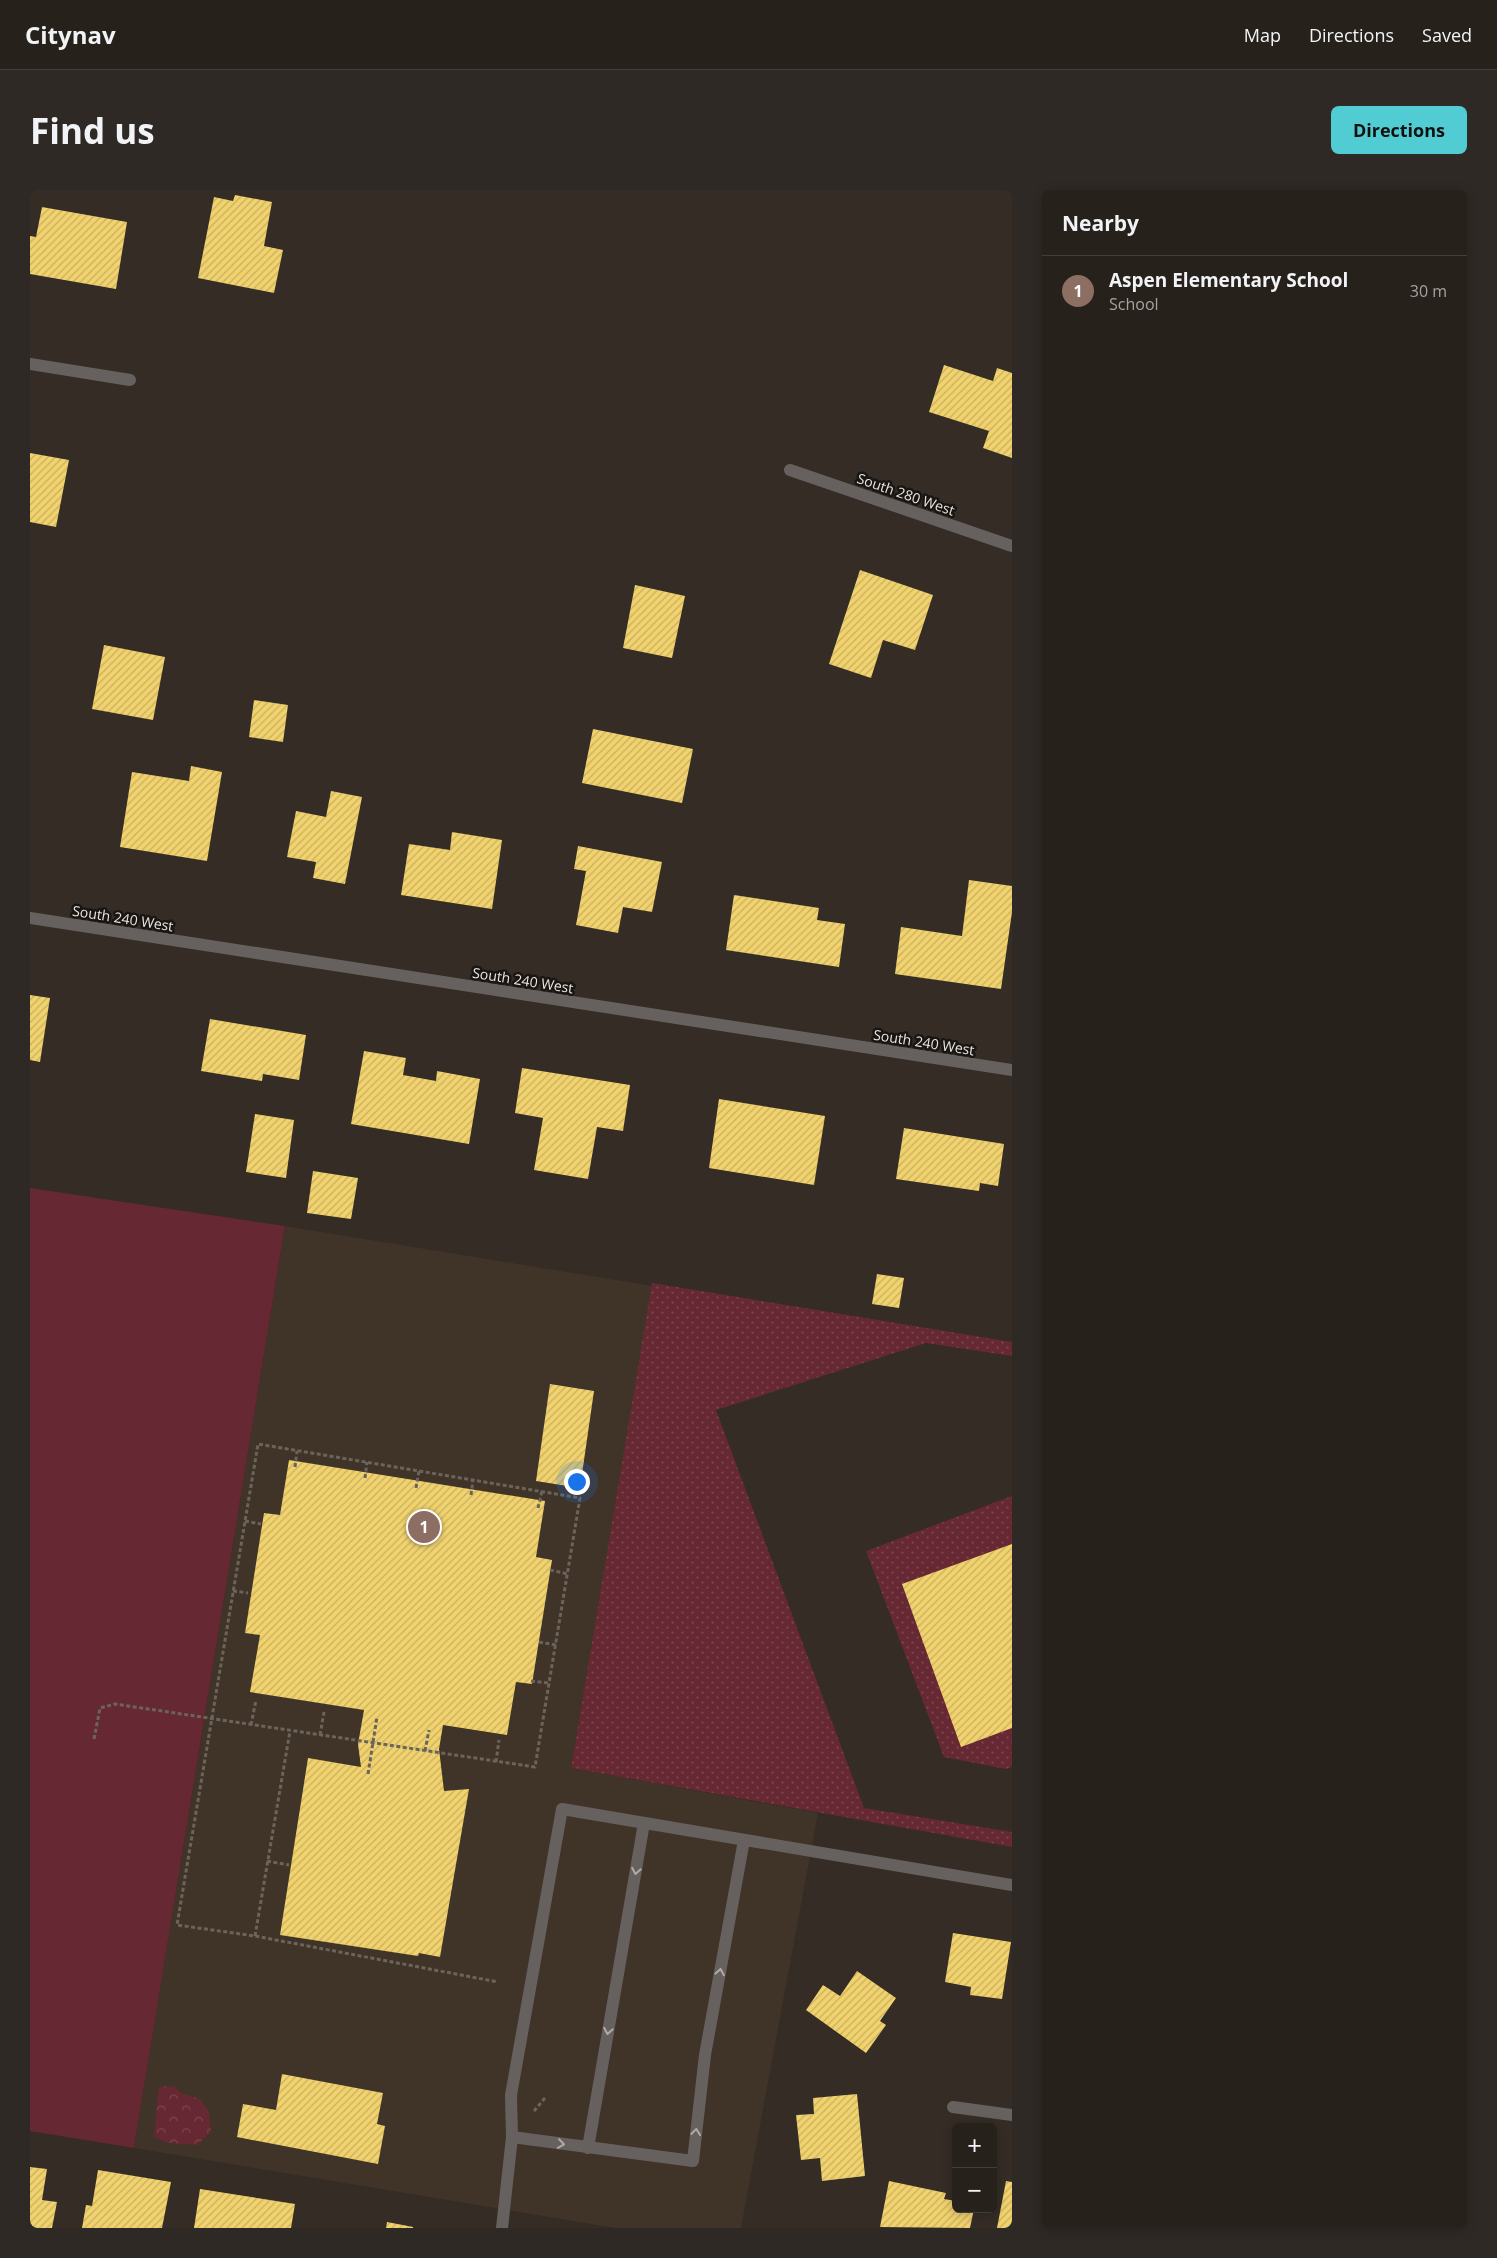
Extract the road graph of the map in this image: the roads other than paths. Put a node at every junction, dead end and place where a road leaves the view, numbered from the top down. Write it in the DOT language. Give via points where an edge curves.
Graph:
graph roads {
  1 [pos="30,364"];
  2 [pos="130,380"];
  3 [pos="790,470"];
  4 [pos="1012,546"];
  5 [pos="30,918"];
  6 [pos="1012,1070"];
  7 [pos="644,1823"];
  8 [pos="744,1840"];
  9 [pos="1012,1885"];
  10 [pos="953,2107"];
  11 [pos="1012,2115"];
  12 [pos="512,2137"];
  13 [pos="588,2148"];
  14 [pos="502,2228"];
  1 -- 2 [label="street"];
  3 -- 4 [label="street, South 280 West"];
  5 -- 6 [label="street, South 240 West"];
  7 -- 8 [label="street"];
  7 -- 12 [label="street" via="562,1809 511,2095"];
  7 -- 13 [label="street, one-way"];
  8 -- 9 [label="street"];
  13 -- 8 [label="street, one-way" via="692,2162 706,2055"];
  10 -- 11 [label="street"];
  12 -- 13 [label="street, one-way"];
  12 -- 14 [label="street"];
}
